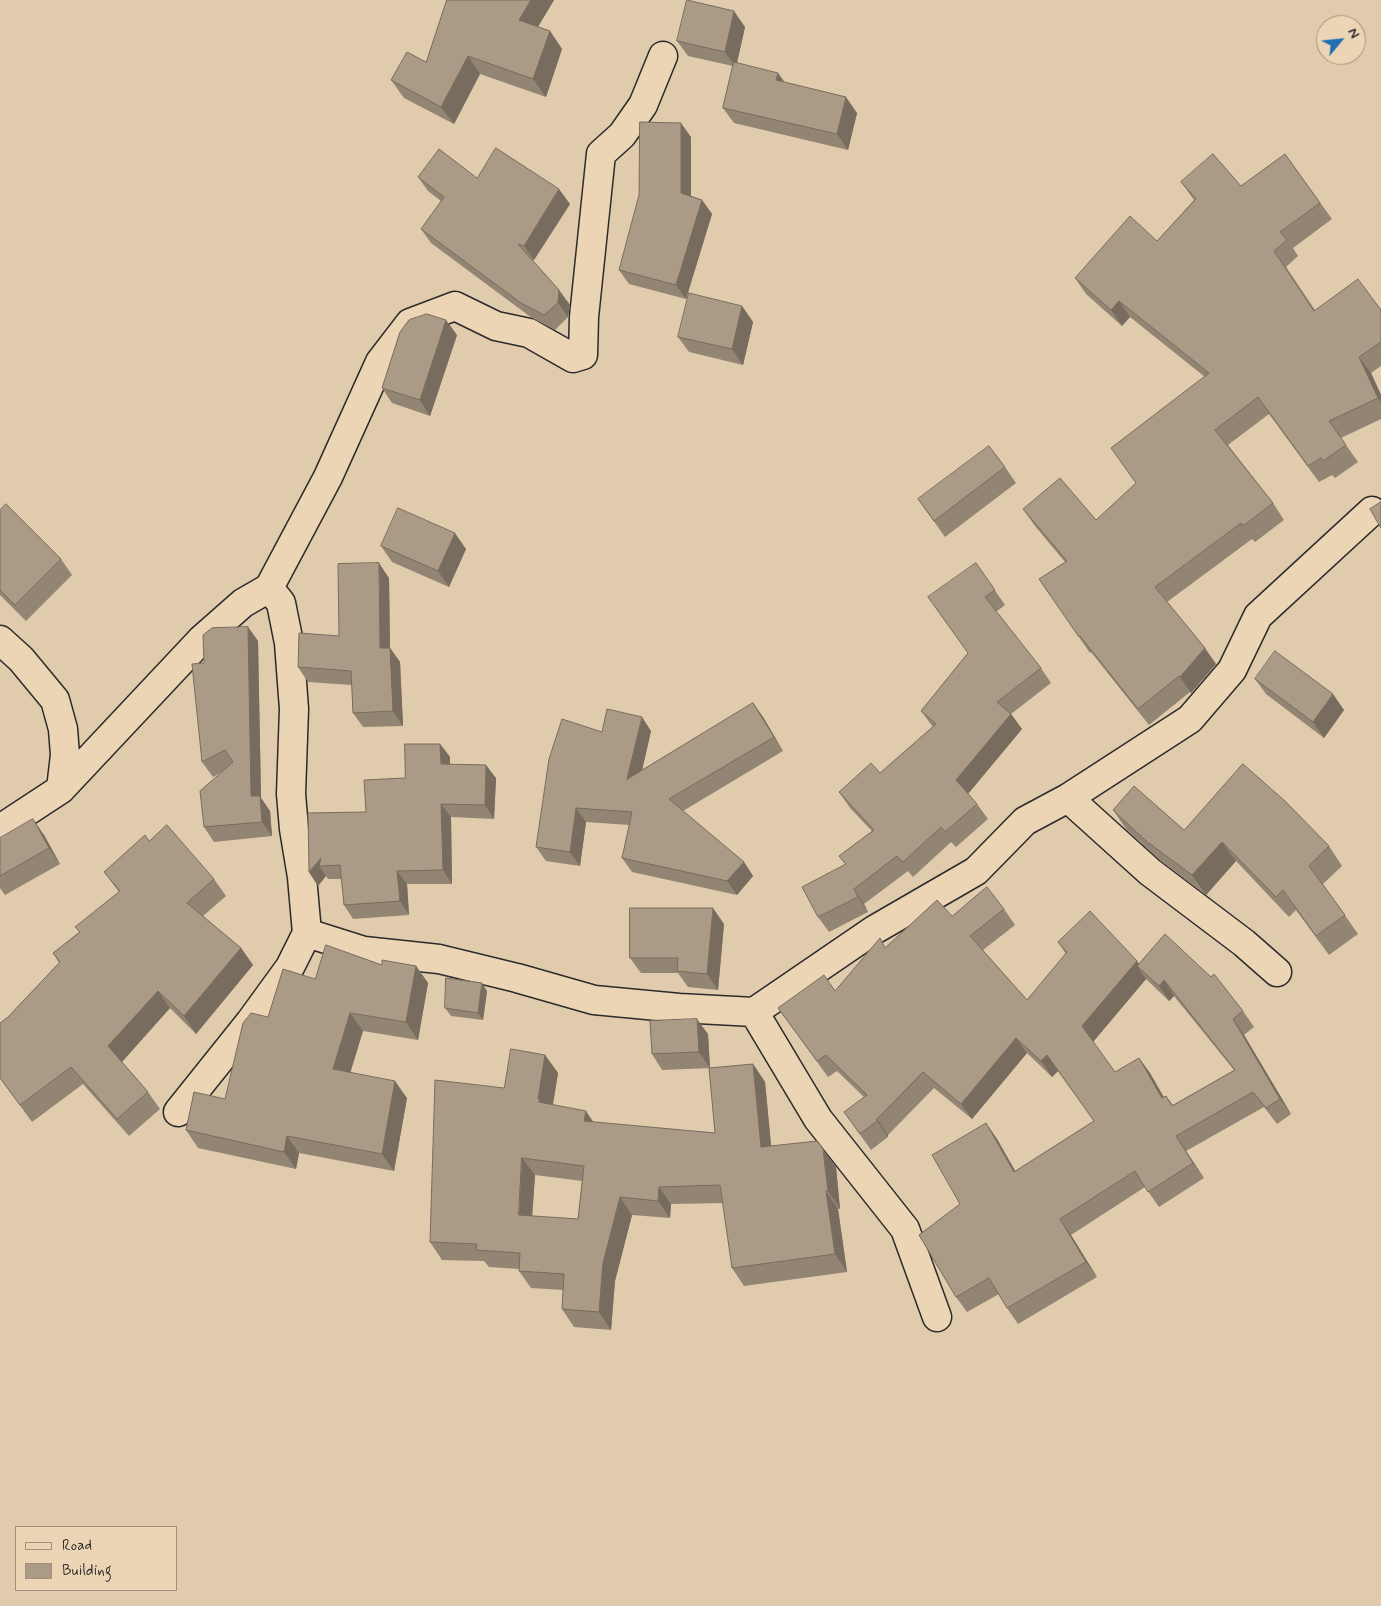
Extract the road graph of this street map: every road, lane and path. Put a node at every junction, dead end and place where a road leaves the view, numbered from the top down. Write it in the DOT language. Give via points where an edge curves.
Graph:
graph roads {
  1 [pos="664,56"];
  2 [pos="1372,511"];
  3 [pos="269,588"];
  4 [pos="0,640"];
  5 [pos="61,790"];
  6 [pos="1068,798"];
  7 [pos="0,829"];
  8 [pos="307,933"];
  9 [pos="1277,972"];
  10 [pos="754,1012"];
  11 [pos="178,1112"];
  12 [pos="937,1316"];
  1 -- 3 [label="street" via="643,105 622,135 601,154 583,355 573,358 529,333 496,326 455,306 410,323 380,362 328,477"];
  2 -- 6 [label="street" via="1258,616 1232,670 1190,719"];
  3 -- 5 [label="street" via="243,603 201,640"];
  3 -- 8 [label="street" via="281,603 289,643 294,709 291,794"];
  4 -- 5 [label="street" via="21,659 55,700 63,729 65,755"];
  5 -- 7 [label="street"];
  6 -- 9 [label="street" via="1150,872"];
  6 -- 10 [label="street" via="1025,821 976,871 874,930"];
  8 -- 10 [label="street" via="364,951 439,959 594,1000"];
  8 -- 11 [label="street" via="290,967"];
  10 -- 12 [label="street" via="818,1119 905,1229"];
}
